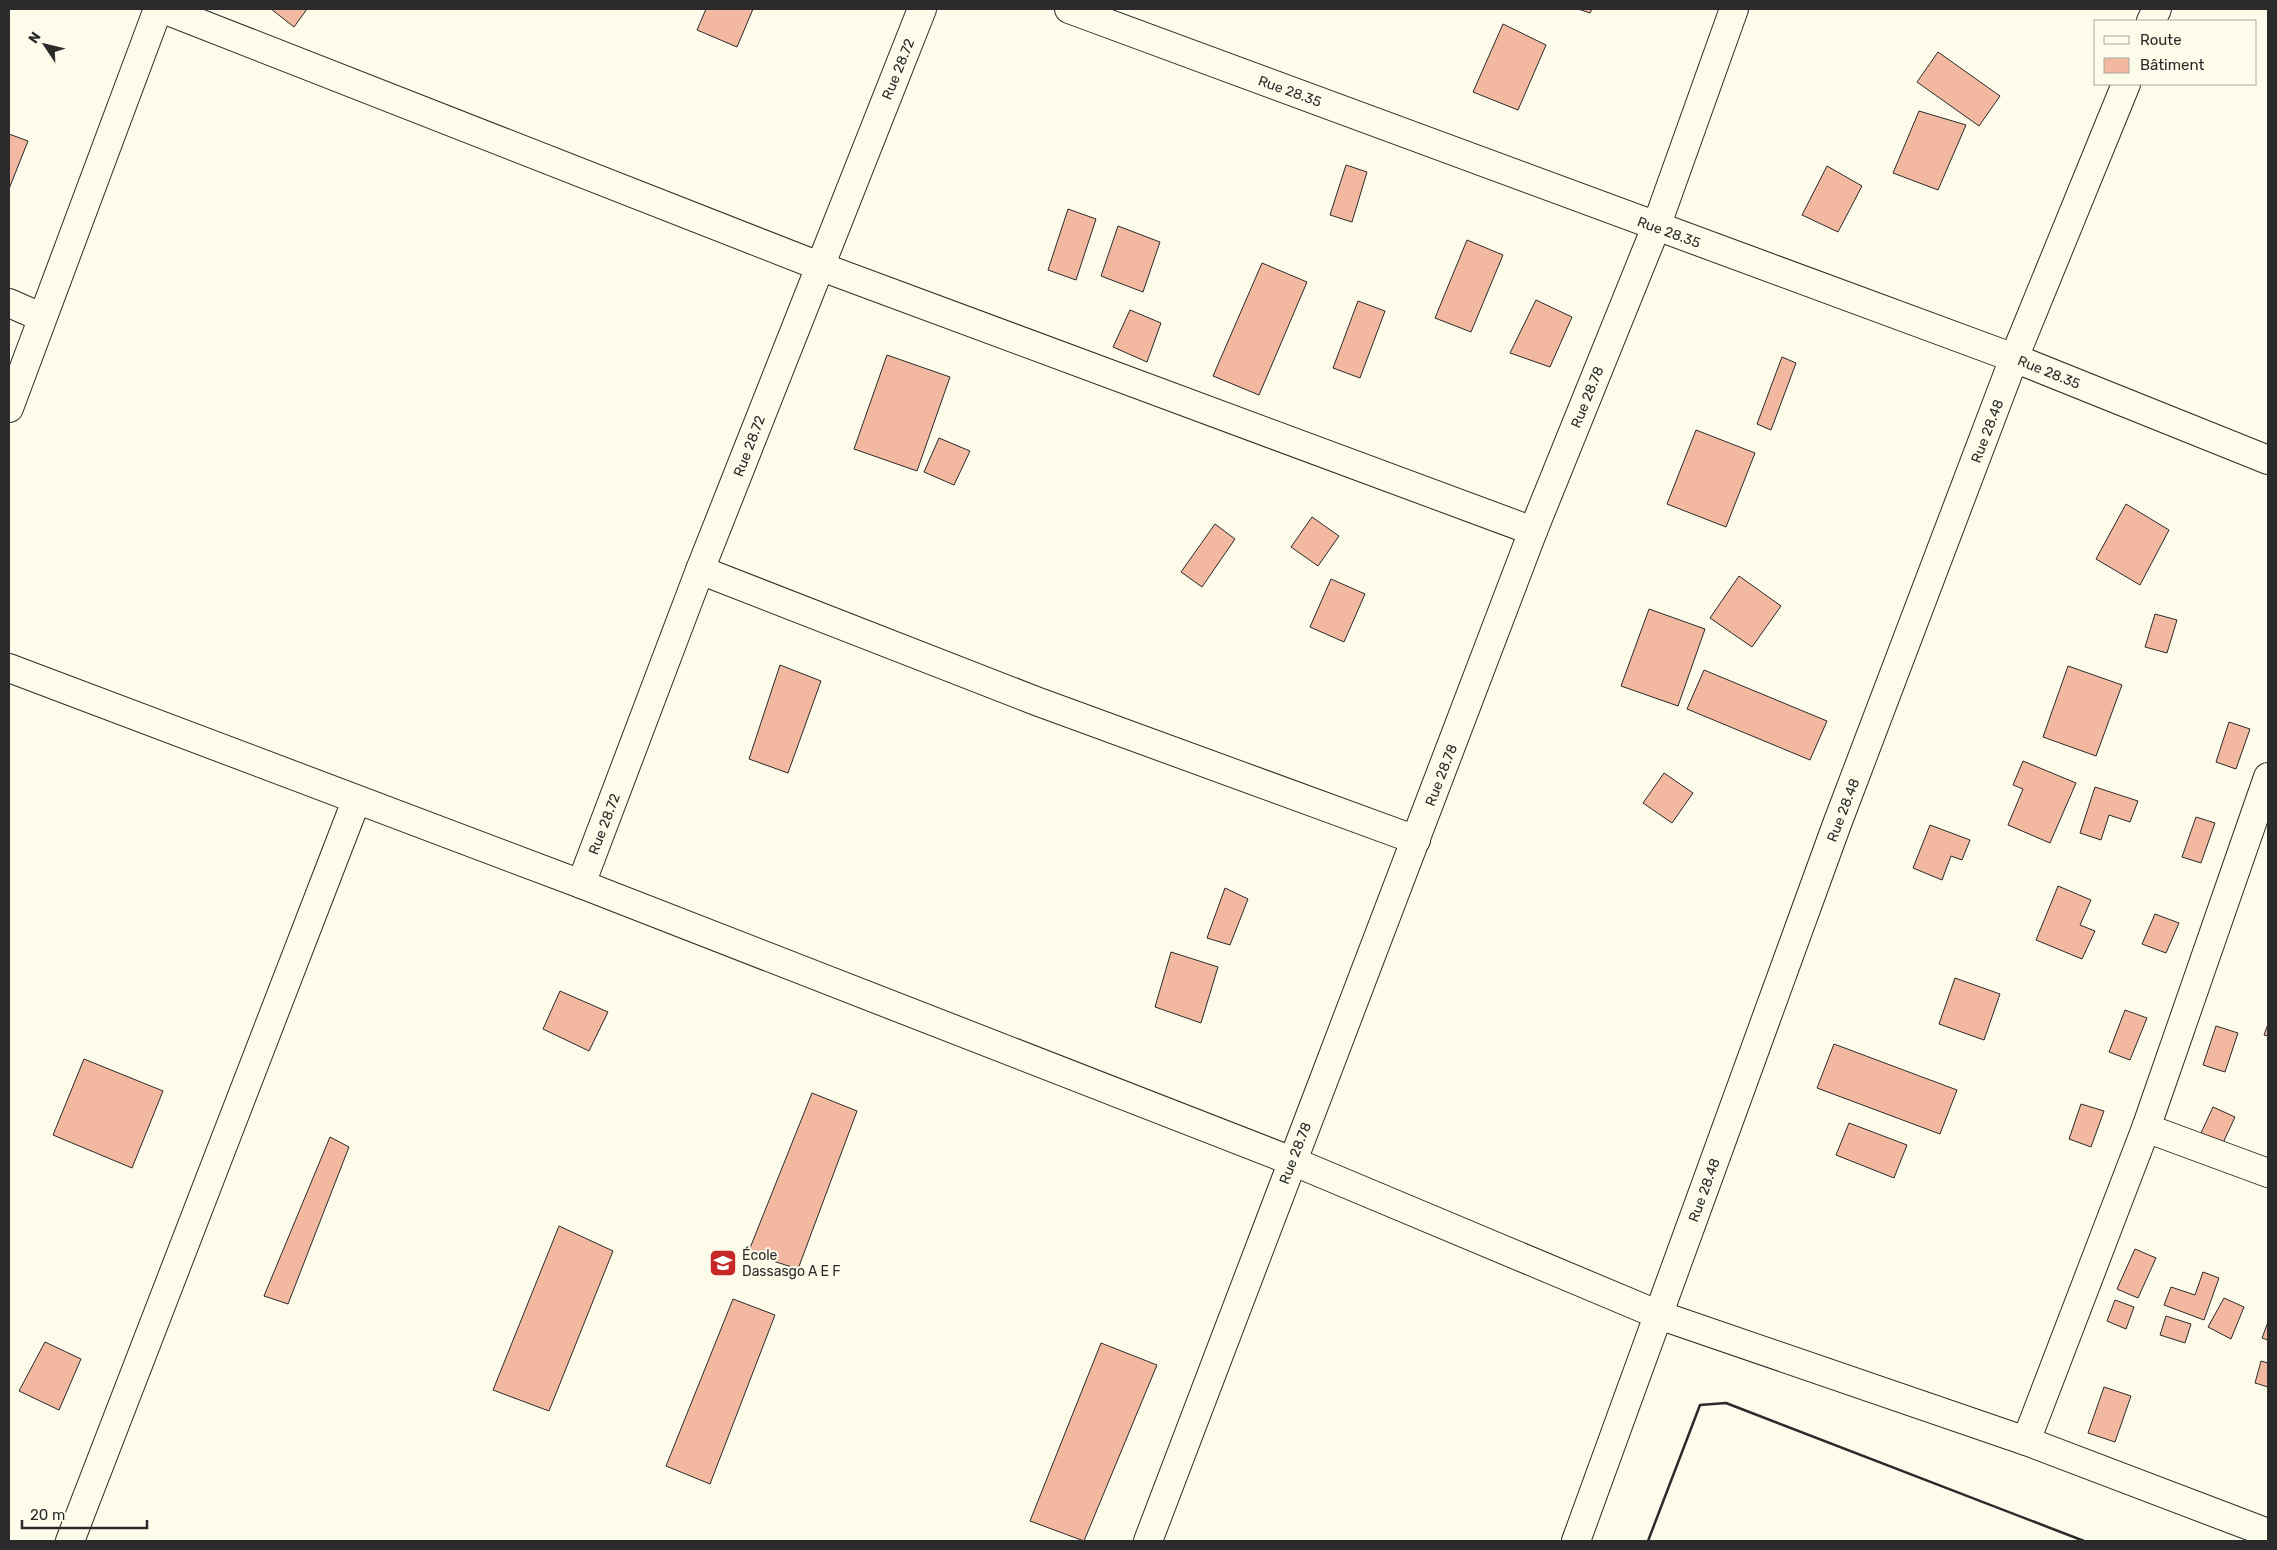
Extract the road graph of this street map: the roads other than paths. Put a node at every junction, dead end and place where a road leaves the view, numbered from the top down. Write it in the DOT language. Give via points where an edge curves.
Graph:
graph roads {
  1 [pos="158,9"];
  2 [pos="163,9"];
  3 [pos="922,9"];
  4 [pos="1069,9"];
  5 [pos="1734,9"];
  6 [pos="2126,85"];
  7 [pos="1656,227"];
  8 [pos="819,266"];
  9 [pos="9,303"];
  10 [pos="41,317"];
  11 [pos="2014,358"];
  12 [pos="9,408"];
  13 [pos="2268,460"];
  14 [pos="1533,531"];
  15 [pos="700,570"];
  16 [pos="9,668"];
  17 [pos="2268,777"];
  18 [pos="356,801"];
  19 [pos="2261,817"];
  20 [pos="1416,840"];
  21 [pos="581,884"];
  22 [pos="2146,1128"];
  23 [pos="1292,1161"];
  24 [pos="2268,1173"];
  25 [pos="1659,1315"];
  26 [pos="2026,1440"];
  27 [pos="2268,1533"];
  28 [pos="70,1541"];
  29 [pos="1148,1541"];
  30 [pos="1576,1541"];
  1 -- 10 [label="street"];
  2 -- 8 [label="street"];
  3 -- 8 [label="street, Rue 28.72"];
  4 -- 7 [label="street, Rue 28.35"];
  5 -- 7 [label="street, Rue 28.78"];
  6 -- 11 [label="street, Rue 28.48"];
  7 -- 11 [label="street, Rue 28.35"];
  7 -- 14 [label="street, Rue 28.78"];
  8 -- 14 [label="street"];
  8 -- 15 [label="street, Rue 28.72"];
  9 -- 10 [label="street"];
  10 -- 12 [label="street"];
  11 -- 13 [label="street, Rue 28.35"];
  11 -- 25 [label="street, Rue 28.48" via="1838,824"];
  14 -- 20 [label="street, Rue 28.78"];
  15 -- 20 [label="street" via="1036,702"];
  15 -- 21 [label="street, Rue 28.72"];
  16 -- 18 [label="street"];
  17 -- 19 [label="street"];
  18 -- 21 [label="street"];
  18 -- 28 [label="street"];
  19 -- 22 [label="street"];
  20 -- 23 [label="street, Rue 28.78"];
  21 -- 23 [label="street"];
  22 -- 24 [label="street"];
  22 -- 26 [label="street"];
  23 -- 25 [label="street"];
  23 -- 29 [label="street, Rue 28.78"];
  25 -- 26 [label="street"];
  25 -- 30 [label="street, Rue 28.48"];
  26 -- 27 [label="street"];
}
